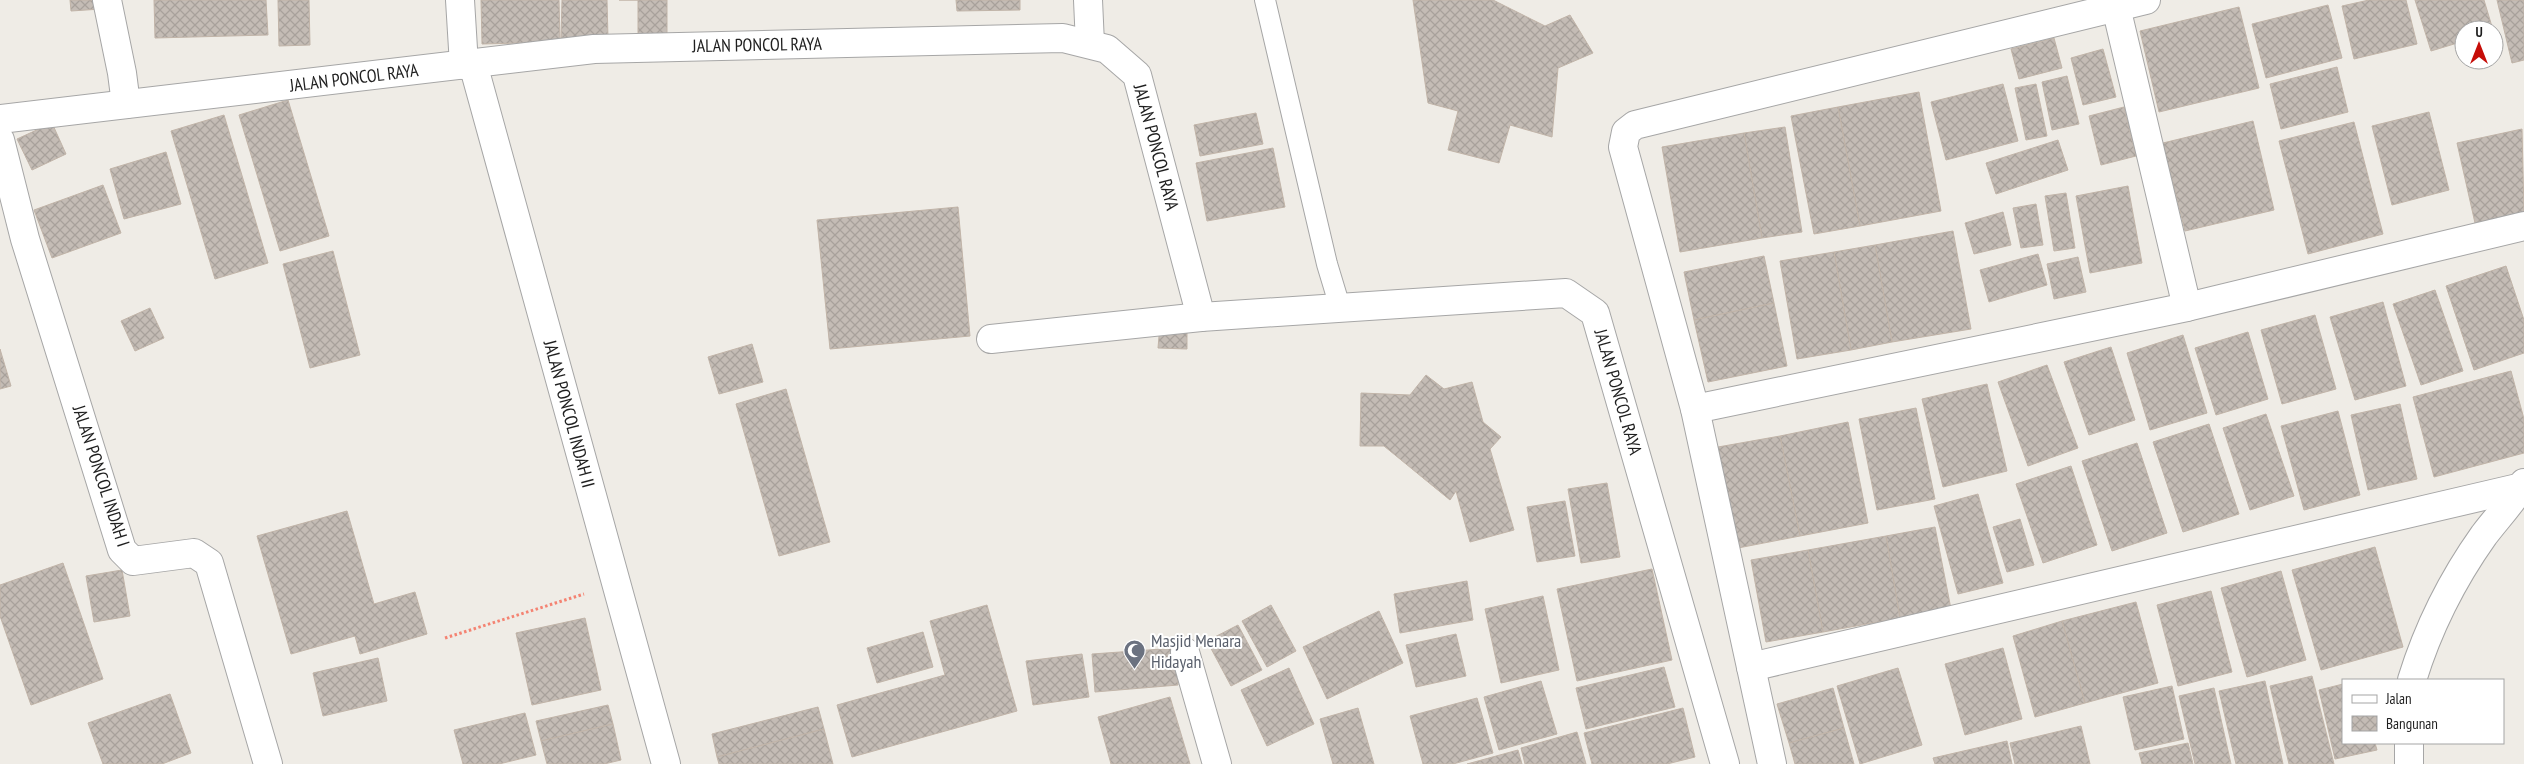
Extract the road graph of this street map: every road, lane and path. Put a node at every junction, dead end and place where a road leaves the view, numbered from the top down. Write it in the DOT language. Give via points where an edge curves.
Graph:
graph roads {
  1 [pos="107,0"];
  2 [pos="460,0"];
  3 [pos="1088,0"];
  4 [pos="1265,0"];
  5 [pos="2146,0"];
  6 [pos="2116,8"];
  7 [pos="1090,44"];
  8 [pos="469,64"];
  9 [pos="126,104"];
  10 [pos="0,119"];
  11 [pos="0,140"];
  12 [pos="2524,226"];
  13 [pos="1340,307"];
  14 [pos="2187,307"];
  15 [pos="1201,317"];
  16 [pos="991,339"];
  17 [pos="1695,410"];
  18 [pos="2523,485"];
  19 [pos="616,584"];
  20 [pos="445,638"];
  21 [pos="1186,652"];
  22 [pos="1751,666"];
  23 [pos="2412,679"];
  24 [pos="2409,744"];
  25 [pos="268,764"];
  26 [pos="666,764"];
  27 [pos="1217,764"];
  28 [pos="1725,764"];
  29 [pos="1772,764"];
  30 [pos="2408,764"];
  1 -- 9 [label="street"];
  2 -- 8 [label="street, JALAN PONCOL INDAH II"];
  3 -- 7 [label="street"];
  4 -- 13 [label="lane"];
  5 -- 6 [label="street"];
  6 -- 14 [label="street"];
  6 -- 17 [label="street" via="1635,125 1626,132 1623,147"];
  7 -- 8 [label="street, JALAN PONCOL RAYA" via="1063,38 594,49"];
  7 -- 15 [label="street, JALAN PONCOL RAYA" via="1107,49 1137,75"];
  8 -- 9 [label="street, JALAN PONCOL RAYA"];
  8 -- 19 [label="street, JALAN PONCOL INDAH II"];
  9 -- 10 [label="street, JALAN PONCOL RAYA"];
  11 -- 25 [label="street, JALAN PONCOL INDAH I" via="25,239 122,550 134,561 194,553 209,564"];
  12 -- 14 [label="street"];
  13 -- 15 [label="street, JALAN PONCOL RAYA"];
  13 -- 28 [label="street, JALAN PONCOL RAYA" via="1566,293 1596,313"];
  14 -- 17 [label="street"];
  15 -- 16 [label="street"];
  17 -- 22 [label="street"];
  18 -- 22 [label="street"];
  18 -- 23 [label="street" via="2483,536 2439,608"];
  19 -- 20 [label="path"];
  19 -- 26 [label="street, JALAN PONCOL INDAH II"];
  21 -- 27 [label="street"];
  22 -- 29 [label="street"];
  24 -- 30 [label="street"];
}
